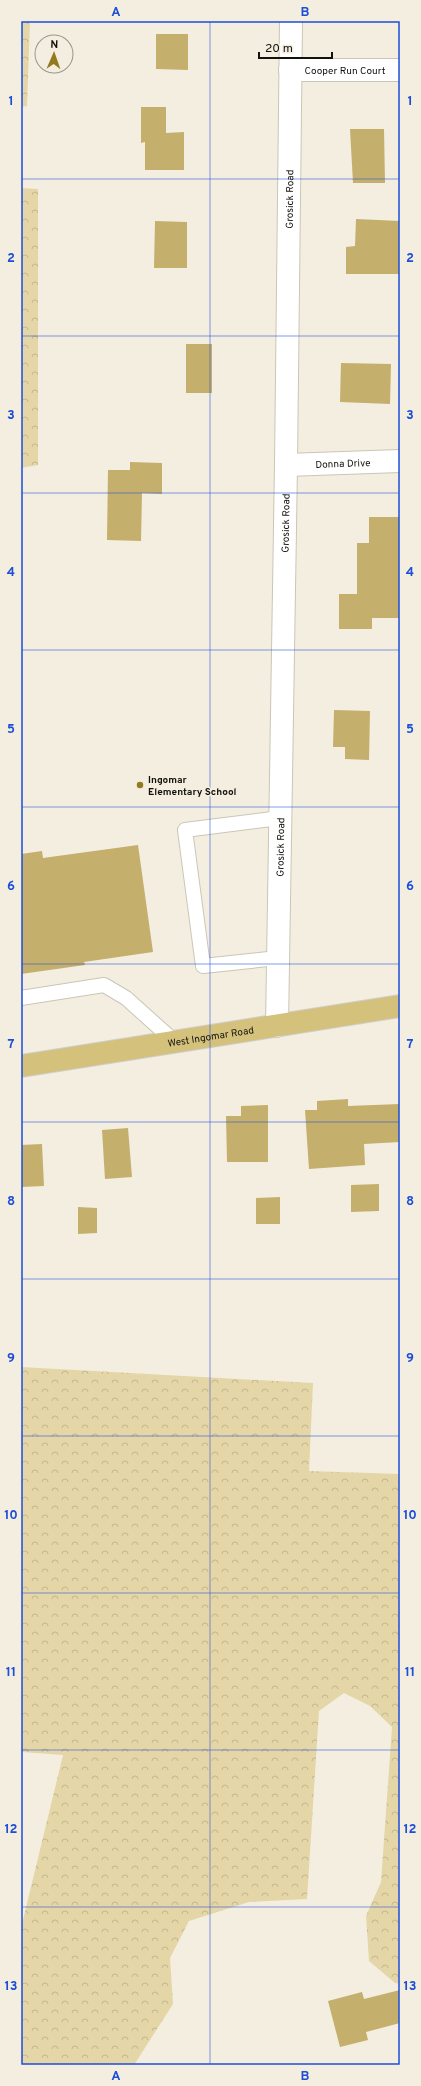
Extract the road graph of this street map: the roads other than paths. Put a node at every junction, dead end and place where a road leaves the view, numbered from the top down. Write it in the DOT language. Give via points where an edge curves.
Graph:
graph roads {
  1 [pos="291,21"];
  2 [pos="290,70"];
  3 [pos="400,70"];
  4 [pos="400,461"];
  5 [pos="286,465"];
  6 [pos="280,818"];
  7 [pos="278,958"];
  8 [pos="21,998"];
  9 [pos="400,1006"];
  10 [pos="277,1026"];
  11 [pos="175,1042"];
  12 [pos="21,1066"];
  1 -- 2 [label="street, Grosick Road"];
  2 -- 3 [label="street, Cooper Run Court"];
  2 -- 5 [label="street, Grosick Road"];
  4 -- 5 [label="street, Donna Drive"];
  5 -- 6 [label="street, Grosick Road"];
  6 -- 7 [label="street, Grosick Road"];
  6 -- 7 [label="lane" via="185,830 203,966"];
  7 -- 10 [label="street, Grosick Road"];
  8 -- 11 [label="lane" via="104,985 126,998"];
  9 -- 10 [label="main road, West Ingomar Road"];
  10 -- 11 [label="main road, West Ingomar Road"];
  11 -- 12 [label="main road, West Ingomar Road"];
}
